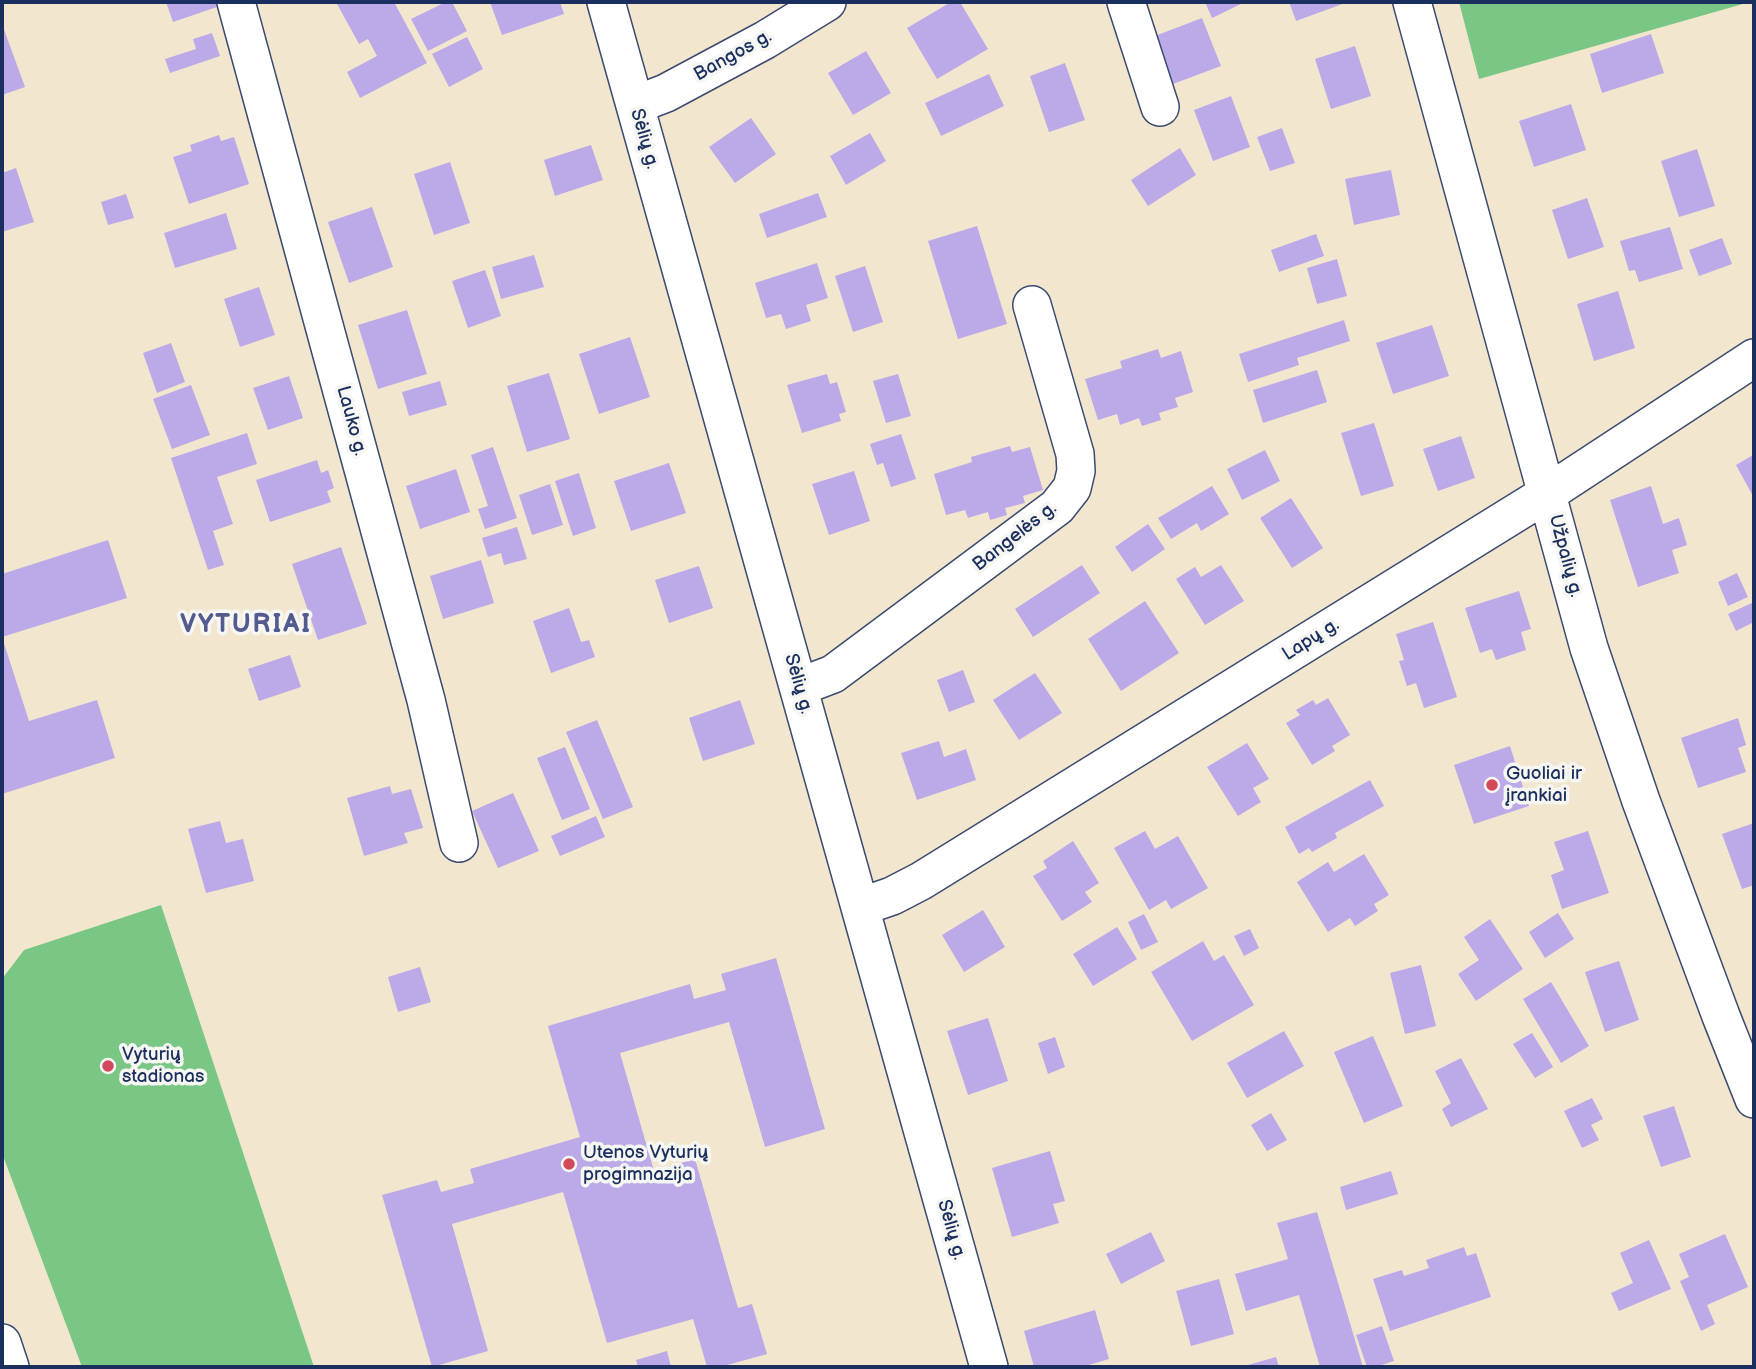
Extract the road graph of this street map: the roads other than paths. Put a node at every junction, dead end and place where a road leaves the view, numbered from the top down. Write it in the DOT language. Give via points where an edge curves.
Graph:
graph roads {
  1 [pos="236,2"];
  2 [pos="606,2"];
  3 [pos="827,2"];
  4 [pos="1125,2"];
  5 [pos="1412,2"];
  6 [pos="635,105"];
  7 [pos="1160,107"];
  8 [pos="1032,305"];
  9 [pos="1754,358"];
  10 [pos="1548,493"];
  11 [pos="799,687"];
  12 [pos="459,843"];
  13 [pos="860,907"];
  14 [pos="1754,1098"];
  15 [pos="2,1343"];
  16 [pos="10,1367"];
  17 [pos="989,1367"];
  1 -- 12 [label="street, Lauko g." via="426,700"];
  2 -- 6 [label="street, Sėlių g."];
  3 -- 6 [label="street, Bangos g." via="765,40"];
  4 -- 7 [label="street"];
  5 -- 10 [label="street, Užpalių g."];
  6 -- 11 [label="street, Sėlių g."];
  8 -- 11 [label="street, Bangelės g." via="1075,454 1072,488 1057,507 833,674"];
  9 -- 10 [label="street, Lapų g."];
  10 -- 13 [label="street, Lapų g." via="921,881"];
  10 -- 14 [label="street, Užpalių g." via="1589,648 1637,789"];
  11 -- 13 [label="street, Sėlių g."];
  13 -- 17 [label="street, Sėlių g."];
  15 -- 16 [label="street"];
}
